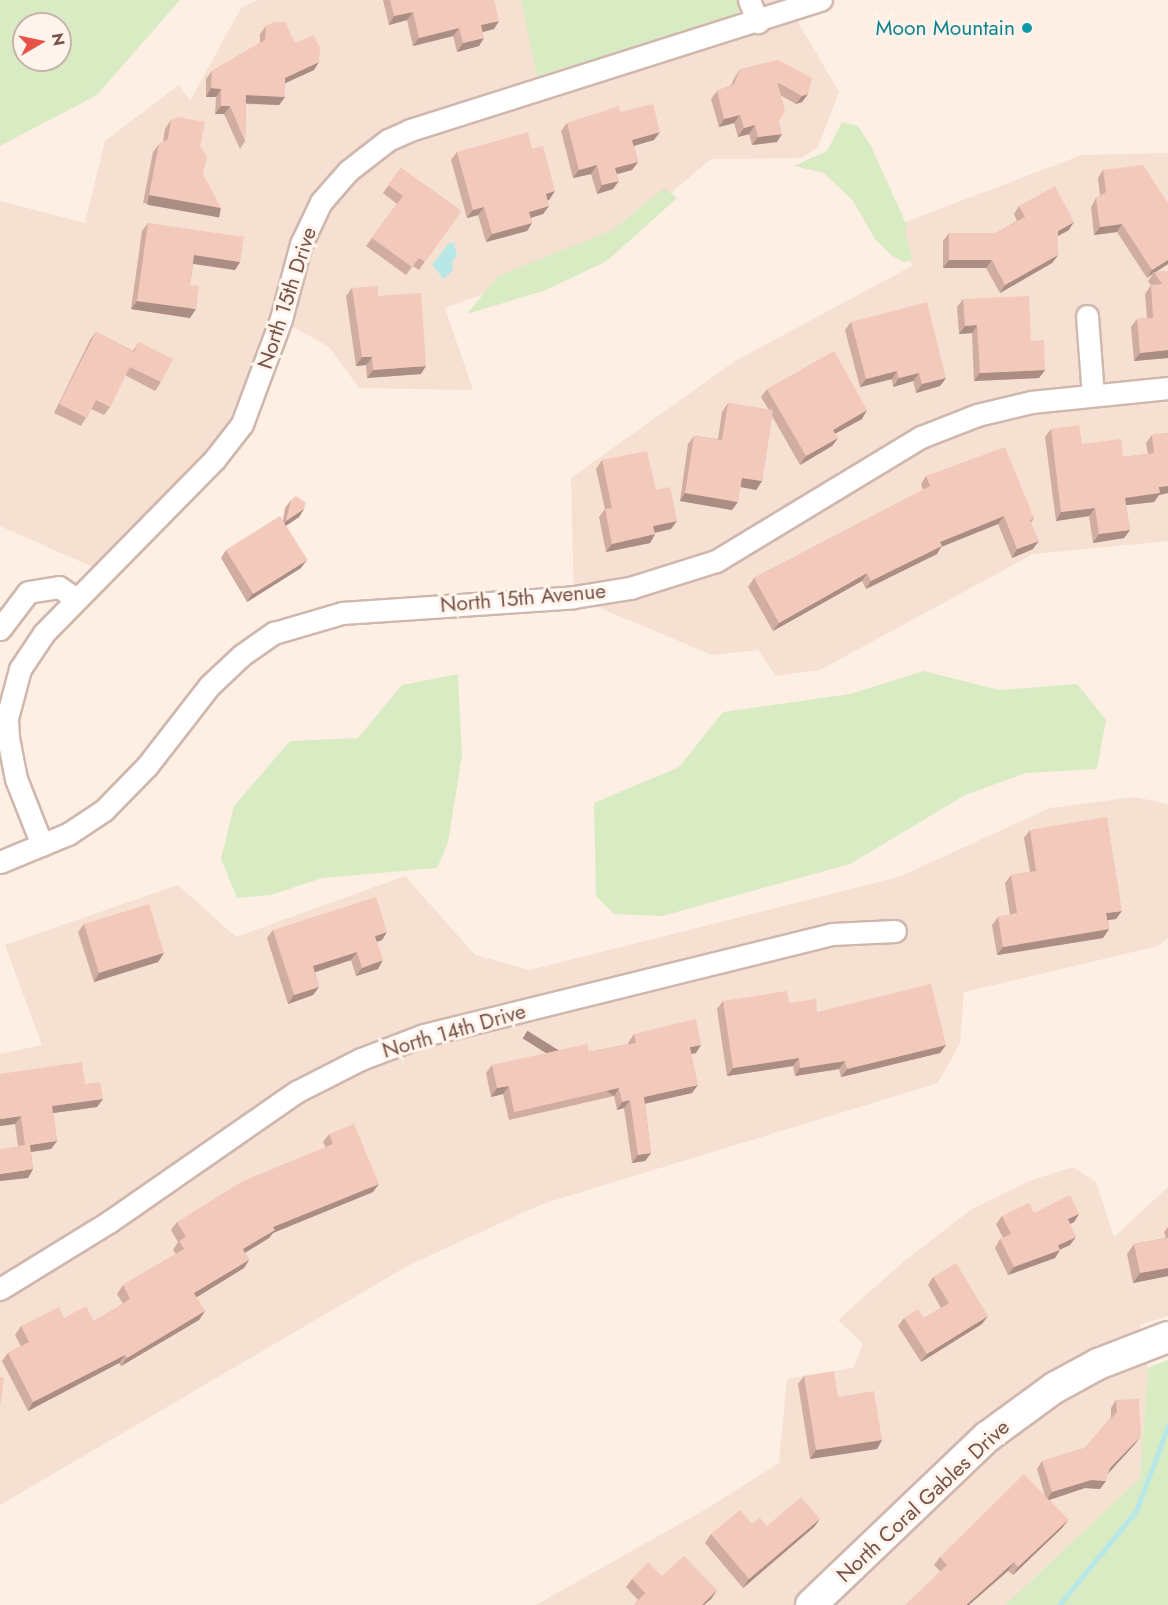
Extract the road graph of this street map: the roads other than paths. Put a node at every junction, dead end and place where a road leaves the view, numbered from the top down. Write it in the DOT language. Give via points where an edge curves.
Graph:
graph roads {
  1 [pos="748,0"];
  2 [pos="821,0"];
  3 [pos="758,22"];
  4 [pos="1087,316"];
  5 [pos="1168,388"];
  6 [pos="1093,395"];
  7 [pos="76,600"];
  8 [pos="0,629"];
  9 [pos="42,845"];
  10 [pos="0,861"];
  11 [pos="895,931"];
  12 [pos="0,1289"];
  13 [pos="1168,1337"];
  14 [pos="811,1605"];
  1 -- 3 [label="street"];
  2 -- 3 [label="street, North 15th Drive"];
  3 -- 7 [label="street, North 15th Drive" via="410,130 360,160 321,202 301,244 278,330 242,424 206,469"];
  4 -- 6 [label="street"];
  5 -- 6 [label="street, North 15th Avenue"];
  6 -- 9 [label="street, North 15th Avenue" via="999,409 921,437 716,561 681,574 574,597 342,613 274,633 242,655 209,686 123,793 68,834"];
  7 -- 8 [label="street" via="59,587 28,592"];
  7 -- 9 [label="street, North 15th Drive" via="28,652 8,718 16,779"];
  9 -- 10 [label="street, North 15th Avenue"];
  11 -- 12 [label="street, North 14th Drive" via="832,934 424,1035 361,1059 296,1092 109,1222"];
  13 -- 14 [label="street, North Coral Gables Drive" via="1089,1369 1054,1388 987,1437"];
}
